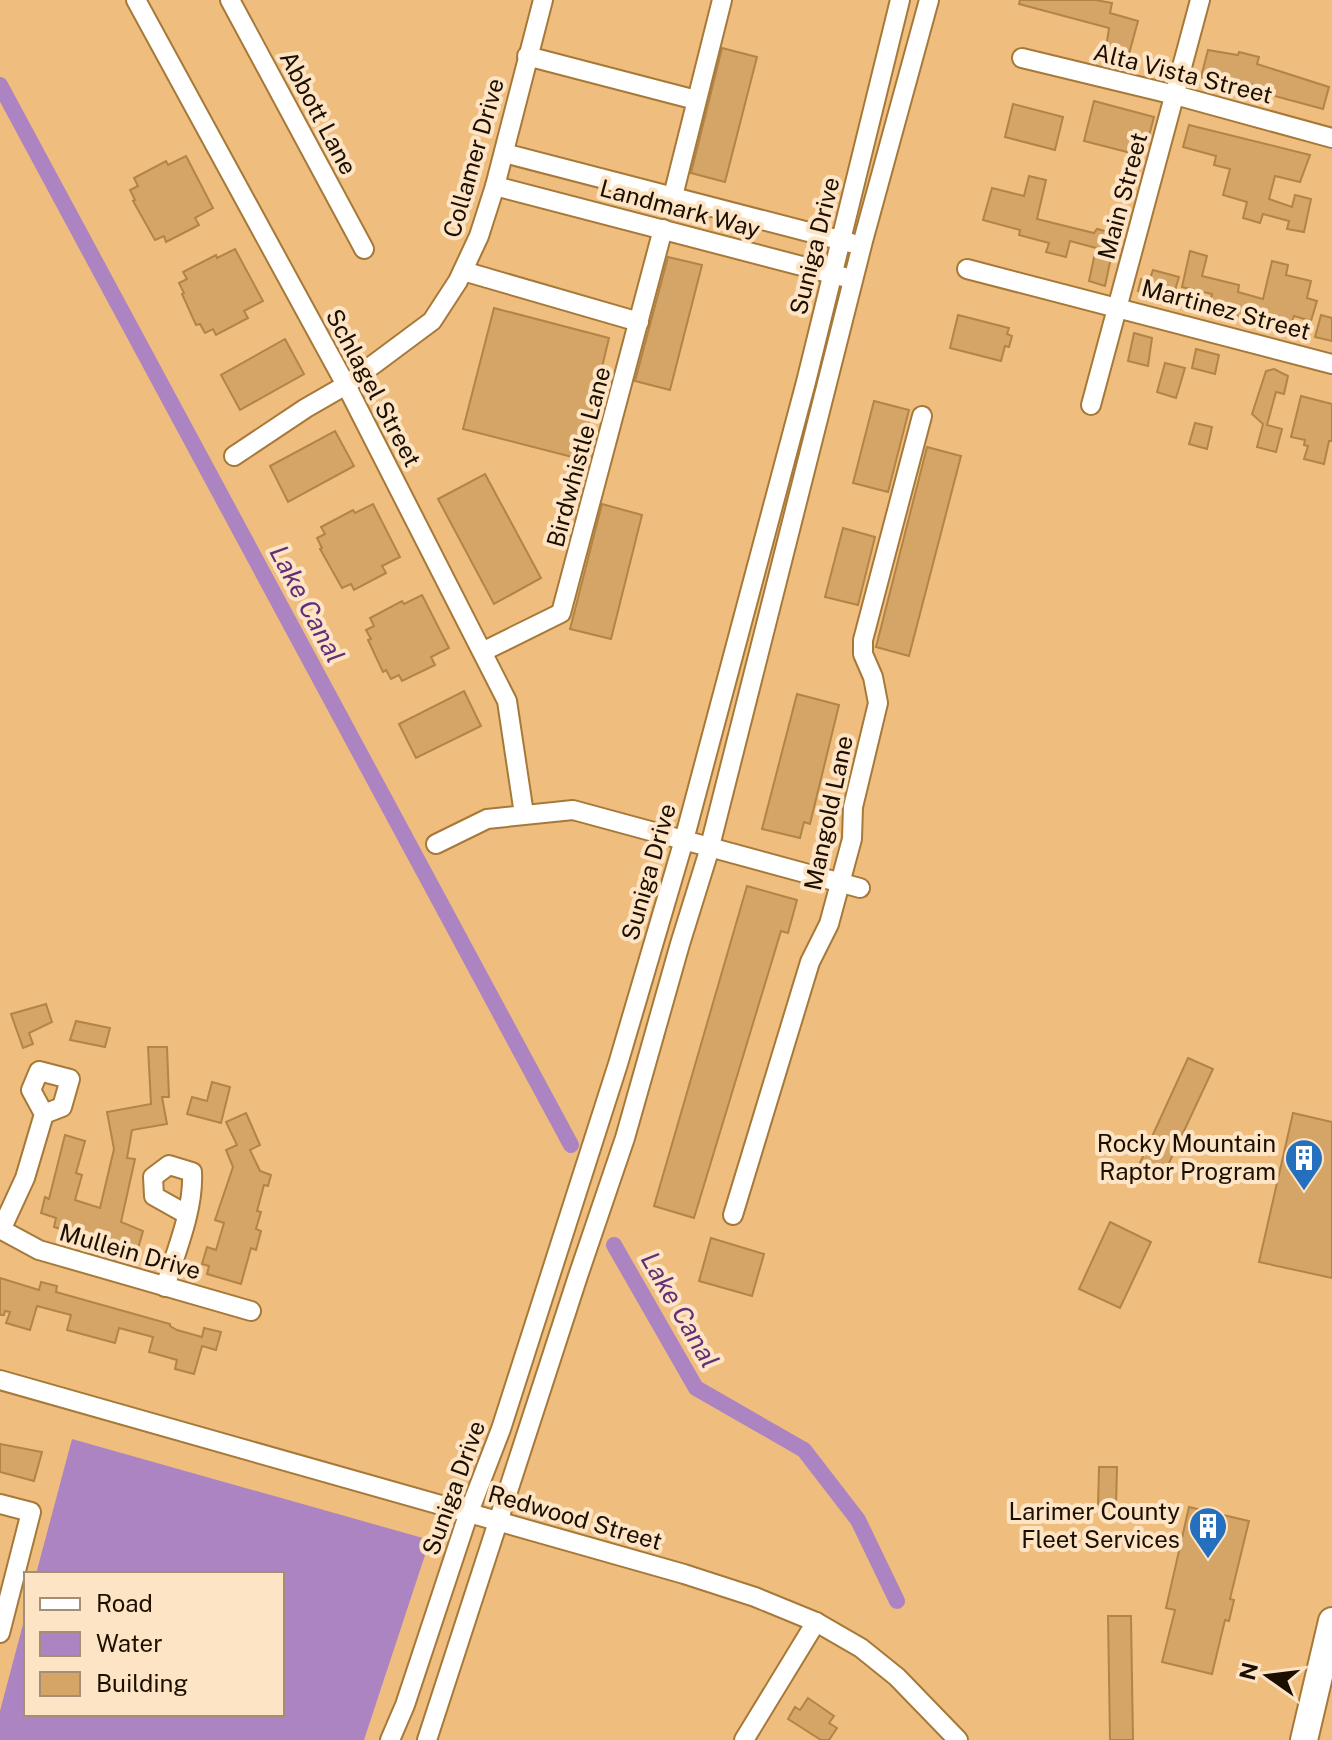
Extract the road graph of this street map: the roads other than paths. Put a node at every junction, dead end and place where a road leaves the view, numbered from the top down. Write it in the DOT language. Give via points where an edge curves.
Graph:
graph roads {
  1 [pos="136,0"];
  2 [pos="230,0"];
  3 [pos="543,0"];
  4 [pos="722,0"];
  5 [pos="900,0"];
  6 [pos="929,0"];
  7 [pos="1200,0"];
  8 [pos="527,56"];
  9 [pos="1022,58"];
  10 [pos="1175,95"];
  11 [pos="696,100"];
  12 [pos="1332,138"];
  13 [pos="504,153"];
  14 [pos="495,186"];
  15 [pos="673,196"];
  16 [pos="663,229"];
  17 [pos="841,240"];
  18 [pos="862,245"];
  19 [pos="364,249"];
  20 [pos="967,269"];
  21 [pos="463,271"];
  22 [pos="833,274"];
  23 [pos="853,279"];
  24 [pos="1118,306"];
  25 [pos="639,322"];
  26 [pos="1332,364"];
  27 [pos="346,385"];
  28 [pos="1091,405"];
  29 [pos="922,416"];
  30 [pos="234,456"];
  31 [pos="484,651"];
  32 [pos="524,814"];
  33 [pos="684,840"];
  34 [pos="436,844"];
  35 [pos="710,847"];
  36 [pos="840,883"];
  37 [pos="860,888"];
  38 [pos="44,1114"];
  39 [pos="186,1214"];
  40 [pos="733,1215"];
  41 [pos="0,1229"];
  42 [pos="165,1287"];
  43 [pos="251,1311"];
  44 [pos="0,1380"];
  45 [pos="0,1504"];
  46 [pos="469,1512"];
  47 [pos="499,1523"];
  48 [pos="1332,1621"];
  49 [pos="816,1622"];
  50 [pos="1,1625"];
  51 [pos="390,1740"];
  52 [pos="427,1740"];
  53 [pos="744,1740"];
  54 [pos="958,1740"];
  55 [pos="1304,1740"];
  1 -- 27 [label="street, Schlagel Street"];
  2 -- 19 [label="street, Abbott Lane"];
  3 -- 8 [label="street, Collamer Drive"];
  4 -- 11 [label="street"];
  5 -- 17 [label="street, Suniga Drive"];
  6 -- 18 [label="street, Suniga Drive"];
  7 -- 10 [label="street, Main Street"];
  8 -- 11 [label="street"];
  8 -- 13 [label="street, Collamer Drive"];
  9 -- 10 [label="street, Alta Vista Street"];
  10 -- 12 [label="street, Alta Vista Street"];
  10 -- 24 [label="street, Main Street"];
  11 -- 15 [label="street"];
  13 -- 14 [label="street, Collamer Drive"];
  13 -- 15 [label="street, Landmark Way"];
  14 -- 16 [label="street, Landmark Way"];
  14 -- 21 [label="street, Collamer Drive"];
  15 -- 17 [label="street, Landmark Way"];
  16 -- 22 [label="street, Landmark Way"];
  16 -- 25 [label="street, Birdwhistle Lane"];
  17 -- 18 [label="street, Landmark Way"];
  17 -- 22 [label="street, Suniga Drive"];
  18 -- 23 [label="street, Suniga Drive"];
  20 -- 24 [label="street, Martinez Street"];
  21 -- 25 [label="street"];
  21 -- 27 [label="street, Collamer Drive" via="432,321"];
  22 -- 23 [label="street, Landmark Way"];
  22 -- 33 [label="street, Suniga Drive"];
  23 -- 35 [label="street, Suniga Drive"];
  24 -- 26 [label="street, Martinez Street"];
  24 -- 28 [label="street, Main Street"];
  25 -- 31 [label="street, Birdwhistle Lane" via="561,613"];
  27 -- 30 [label="street, Collamer Drive"];
  27 -- 31 [label="street, Schlagel Street"];
  29 -- 36 [label="street, Mangold Lane" via="863,640 878,703"];
  31 -- 32 [label="street, Schlagel Street" via="507,701"];
  32 -- 33 [label="street" via="573,810"];
  32 -- 34 [label="street" via="487,819"];
  33 -- 35 [label="street"];
  33 -- 46 [label="street, Suniga Drive" via="582,1178"];
  35 -- 36 [label="street"];
  35 -- 47 [label="street, Suniga Drive" via="625,1138"];
  36 -- 37 [label="street"];
  36 -- 40 [label="street, Mangold Lane" via="829,924 810,962"];
  38 -- 41 [label="street" via="25,1178"];
  39 -- 42 [label="street"];
  41 -- 42 [label="street, Mullein Drive" via="39,1250"];
  42 -- 43 [label="street, Mullein Drive"];
  44 -- 46 [label="street, Redwood Street"];
  45 -- 50 [label="street" via="31,1512"];
  46 -- 47 [label="street, Redwood Street"];
  46 -- 51 [label="street, Suniga Drive"];
  47 -- 49 [label="street, Redwood Street" via="684,1574"];
  47 -- 52 [label="street, Suniga Drive"];
  48 -- 55 [label="main road"];
  49 -- 53 [label="street"];
  49 -- 54 [label="street, Redwood Street" via="897,1677"];
}
